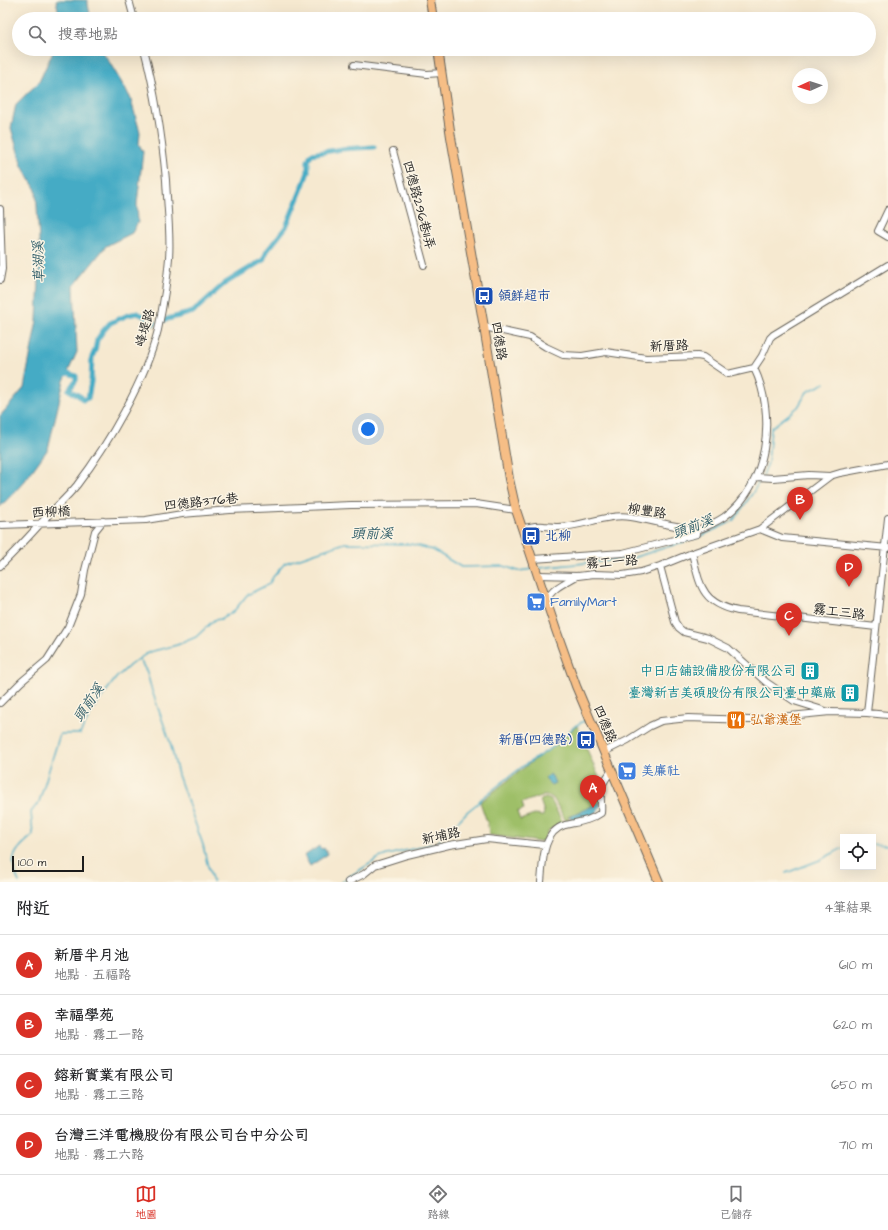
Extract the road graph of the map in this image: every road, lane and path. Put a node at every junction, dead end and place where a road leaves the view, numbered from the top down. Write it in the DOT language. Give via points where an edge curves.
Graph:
graph roads {
  1 [pos="129,0"];
  2 [pos="430,0"];
  3 [pos="132,12"];
  4 [pos="432,12"];
  5 [pos="146,56"];
  6 [pos="439,56"];
  7 [pos="354,65"];
  8 [pos="442,73"];
  9 [pos="393,151"];
  10 [pos="0,209"];
  11 [pos="888,210"];
  12 [pos="888,237"];
  13 [pos="424,265"];
  14 [pos="888,265"];
  15 [pos="0,280"];
  16 [pos="484,327"];
  17 [pos="754,368"];
  18 [pos="888,464"];
  19 [pos="756,476"];
  20 [pos="830,476"];
  21 [pos="516,510"];
  22 [pos="888,518"];
  23 [pos="103,521"];
  24 [pos="41,523"];
  25 [pos="0,526"];
  26 [pos="523,528"];
  27 [pos="697,530"];
  28 [pos="760,530"];
  29 [pos="887,548"];
  30 [pos="692,553"];
  31 [pos="534,562"];
  32 [pos="0,566"];
  33 [pos="660,566"];
  34 [pos="537,574"];
  35 [pos="578,576"];
  36 [pos="547,600"];
  37 [pos="876,627"];
  38 [pos="0,703"];
  39 [pos="830,712"];
  40 [pos="867,713"];
  41 [pos="888,715"];
  42 [pos="604,752"];
  43 [pos="612,770"];
  44 [pos="545,845"];
  45 [pos="348,882"];
  46 [pos="541,882"];
  47 [pos="659,882"];
  1 -- 3 [label="street"];
  2 -- 4 [label="main road"];
  5 -- 24 [label="street, 峰堤路" via="164,158 168,209 170,256 161,316 142,374 120,420 77,486"];
  6 -- 8 [label="main road, 四德路"];
  7 -- 8 [label="street" via="427,74"];
  8 -- 16 [label="main road, 四德路"];
  9 -- 13 [label="street, 四德路296巷11弄"];
  10 -- 15 [label="street"];
  11 -- 12 [label="street" via="878,232"];
  14 -- 17 [label="street" via="773,335"];
  16 -- 17 [label="street, 新厝路" via="530,337 563,355 582,356 606,352 646,358 697,356 703,357 728,374"];
  16 -- 21 [label="main road, 四德路"];
  17 -- 19 [label="street" via="763,392 766,422 764,452"];
  18 -- 20 [label="street"];
  19 -- 20 [label="street"];
  19 -- 27 [label="street" via="742,501 733,510"];
  20 -- 28 [label="street, 霧工一路"];
  21 -- 23 [label="street, 四德路376巷" via="476,504 351,505 230,510 146,520"];
  21 -- 26 [label="main road, 四德路"];
  22 -- 29 [label="street"];
  23 -- 24 [label="street, 西柳橋"];
  23 -- 38 [label="street" via="92,540 81,594 68,627 47,660"];
  24 -- 25 [label="street, 西柳橋"];
  24 -- 32 [label="street, 峰堤路"];
  26 -- 27 [label="street, 柳豐路" via="556,528 629,517"];
  26 -- 31 [label="main road, 四德路"];
  27 -- 31 [label="street" via="697,534 623,553"];
  28 -- 29 [label="street" via="782,538"];
  28 -- 30 [label="street, 霧工一路"];
  29 -- 37 [label="street"];
  30 -- 33 [label="street, 霧工一路"];
  30 -- 37 [label="street, 霧工三路" via="706,595 718,605 738,611"];
  31 -- 34 [label="main road, 四德路"];
  33 -- 35 [label="street, 霧工一路" via="623,575"];
  33 -- 39 [label="street" via="675,622 679,628 728,648 766,682 794,702"];
  34 -- 35 [label="street, 霧工一路"];
  34 -- 36 [label="main road, 四德路"];
  35 -- 36 [label="street" via="550,592"];
  36 -- 42 [label="main road, 四德路" via="576,686"];
  37 -- 40 [label="street"];
  39 -- 40 [label="street"];
  39 -- 42 [label="street" via="750,720 688,718 661,721"];
  40 -- 41 [label="street"];
  42 -- 43 [label="main road, 四德路"];
  43 -- 44 [label="street" via="602,785 600,813 583,822 563,826 553,832"];
  43 -- 47 [label="main road, 四德路"];
  44 -- 45 [label="street, 新埔路" via="487,839 449,845 375,865"];
  44 -- 46 [label="street"];
}
